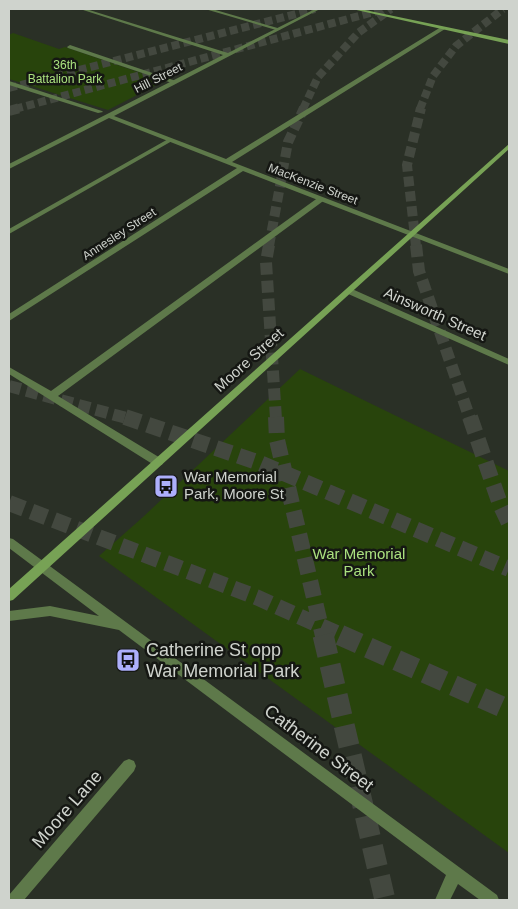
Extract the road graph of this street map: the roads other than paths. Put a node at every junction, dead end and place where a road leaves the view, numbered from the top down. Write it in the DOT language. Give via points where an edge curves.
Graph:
graph roads {
  1 [pos="82,9"];
  2 [pos="207,9"];
  3 [pos="318,9"];
  4 [pos="354,9"];
  5 [pos="442,28"];
  6 [pos="278,29"];
  7 [pos="509,42"];
  8 [pos="70,47"];
  9 [pos="228,55"];
  10 [pos="174,82"];
  11 [pos="9,83"];
  12 [pos="100,112"];
  13 [pos="109,116"];
  14 [pos="170,140"];
  15 [pos="509,146"];
  16 [pos="228,162"];
  17 [pos="9,167"];
  18 [pos="242,168"];
  19 [pos="322,199"];
  20 [pos="9,232"];
  21 [pos="412,234"];
  22 [pos="509,272"];
  23 [pos="349,291"];
  24 [pos="9,318"];
  25 [pos="509,362"];
  26 [pos="9,370"];
  27 [pos="51,396"];
  28 [pos="158,462"];
  29 [pos="9,542"];
  30 [pos="42,567"];
  31 [pos="9,596"];
  32 [pos="9,616"];
  33 [pos="122,626"];
  34 [pos="129,766"];
  35 [pos="455,874"];
  36 [pos="14,900"];
  37 [pos="442,900"];
  38 [pos="492,900"];
  1 -- 9 [label="street"];
  2 -- 6 [label="street"];
  3 -- 6 [label="street, Hill Street"];
  4 -- 5 [label="main road"];
  5 -- 7 [label="main road"];
  5 -- 16 [label="street"];
  6 -- 9 [label="street, Hill Street"];
  8 -- 10 [label="street"];
  9 -- 10 [label="street, Hill Street"];
  10 -- 13 [label="street, Hill Street"];
  11 -- 12 [label="street"];
  13 -- 14 [label="street, MacKenzie Street"];
  13 -- 17 [label="street, Hill Street"];
  14 -- 16 [label="street, MacKenzie Street"];
  14 -- 20 [label="street"];
  15 -- 21 [label="main road, Moore Street"];
  16 -- 18 [label="street, MacKenzie Street"];
  18 -- 19 [label="street, MacKenzie Street"];
  18 -- 24 [label="street, Annesley Street"];
  19 -- 21 [label="street, MacKenzie Street"];
  19 -- 27 [label="street"];
  21 -- 22 [label="street, MacKenzie Street"];
  21 -- 23 [label="main road, Moore Street"];
  23 -- 25 [label="street, Ainsworth Street"];
  23 -- 28 [label="main road, Moore Street"];
  26 -- 27 [label="street"];
  27 -- 28 [label="street"];
  28 -- 30 [label="main road, Moore Street"];
  29 -- 30 [label="street, Catherine Street"];
  30 -- 31 [label="main road, Moore Street"];
  30 -- 33 [label="street, Catherine Street"];
  32 -- 33 [label="street, Catherine Street" via="50,611"];
  33 -- 35 [label="street, Catherine Street"];
  34 -- 36 [label="street, Moore Lane"];
  35 -- 37 [label="street"];
  35 -- 38 [label="street, Catherine Street"];
}
